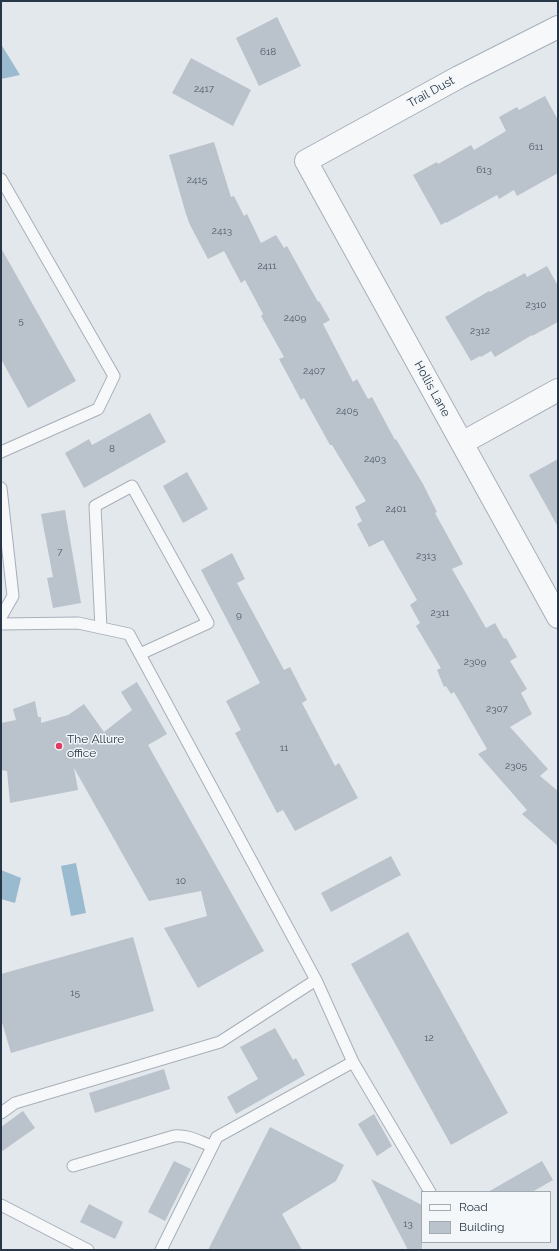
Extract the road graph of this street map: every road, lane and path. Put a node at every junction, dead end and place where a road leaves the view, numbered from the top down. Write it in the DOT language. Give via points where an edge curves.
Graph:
graph roads {
  1 [pos="558,27"];
  2 [pos="306,161"];
  3 [pos="1,179"];
  4 [pos="558,390"];
  5 [pos="462,443"];
  6 [pos="1,452"];
  7 [pos="1,488"];
  8 [pos="1,617"];
  9 [pos="558,617"];
  10 [pos="1,624"];
  11 [pos="100,628"];
  12 [pos="140,654"];
  13 [pos="316,980"];
  14 [pos="353,1062"];
  15 [pos="1,1113"];
  16 [pos="212,1146"];
  17 [pos="73,1166"];
  18 [pos="429,1191"];
  19 [pos="1,1205"];
  20 [pos="88,1250"];
  21 [pos="161,1250"];
  1 -- 2 [label="street, Trail Dust" via="459,77"];
  2 -- 5 [label="street, Hollis Lane"];
  3 -- 6 [label="lane" via="114,376 98,409"];
  4 -- 5 [label="street"];
  5 -- 9 [label="street, Hollis Lane"];
  7 -- 8 [label="lane" via="13,596"];
  10 -- 11 [label="lane" via="78,623"];
  11 -- 12 [label="lane" via="129,634"];
  11 -- 12 [label="lane" via="95,506 132,486 208,623"];
  12 -- 13 [label="lane"];
  13 -- 14 [label="lane"];
  13 -- 15 [label="lane" via="220,1042 15,1103"];
  14 -- 16 [label="lane" via="217,1137"];
  14 -- 18 [label="lane"];
  16 -- 17 [label="lane" via="185,1136 174,1136"];
  16 -- 21 [label="lane"];
  19 -- 20 [label="lane"];
}
